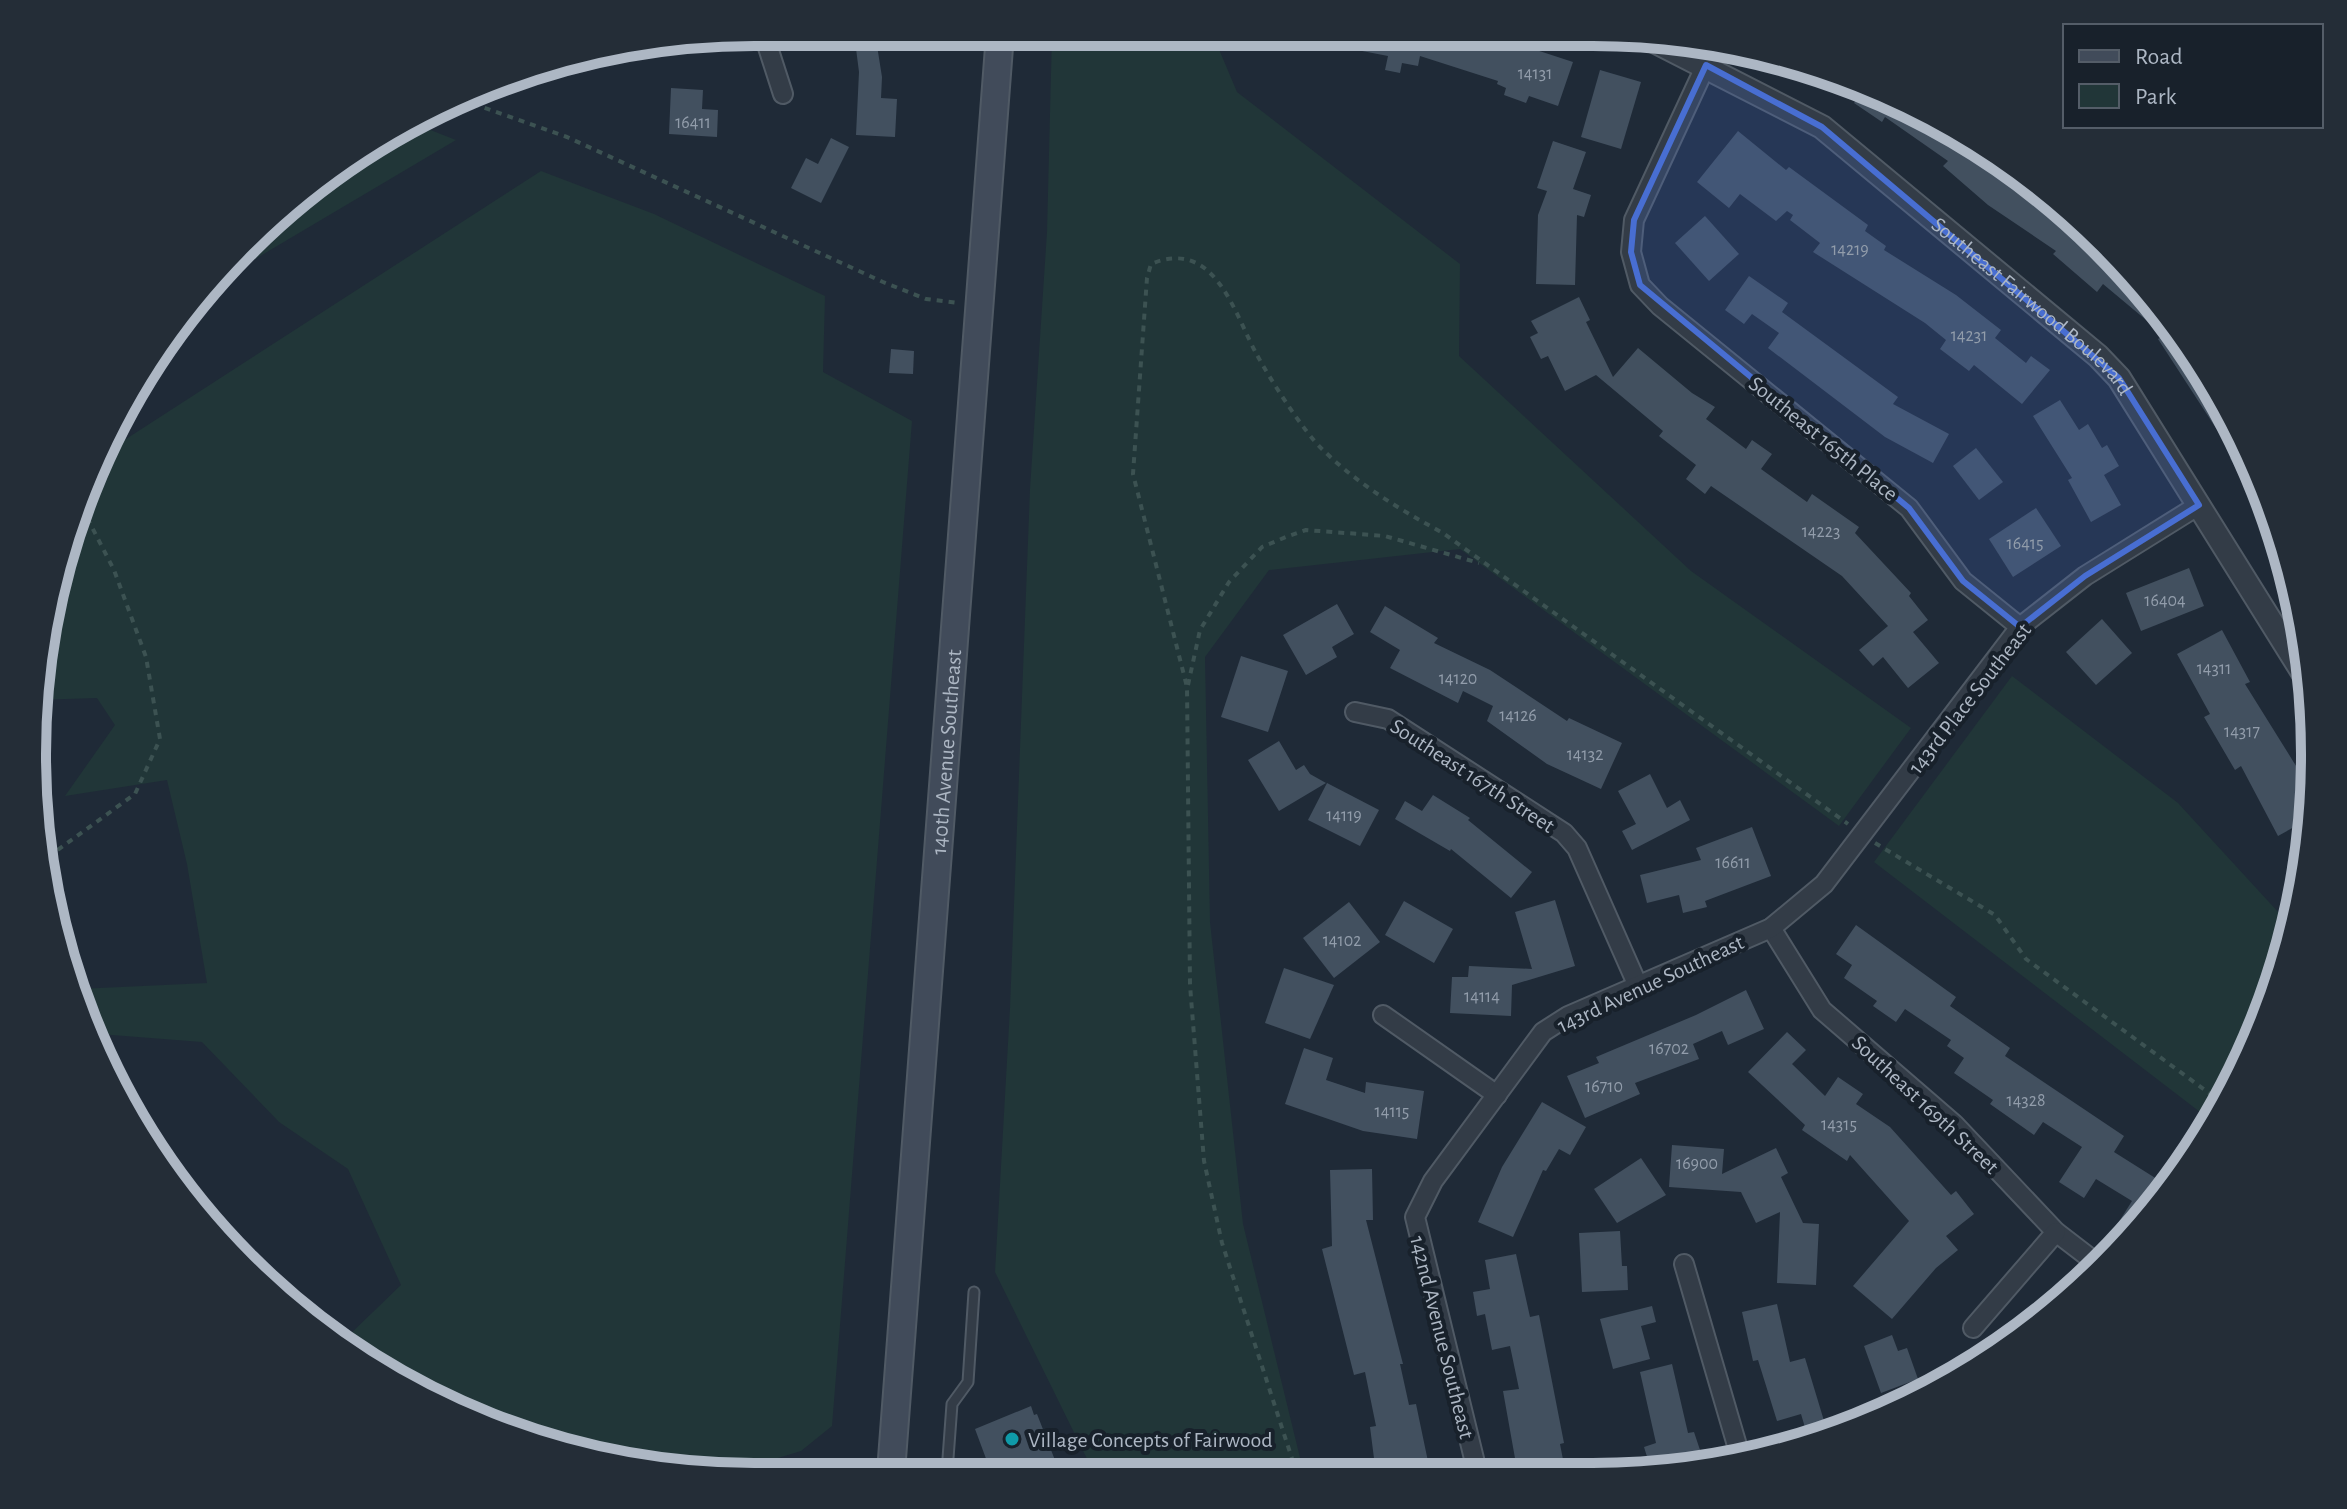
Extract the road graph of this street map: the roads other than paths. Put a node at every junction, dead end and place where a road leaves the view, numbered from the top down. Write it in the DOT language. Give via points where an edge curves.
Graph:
graph roads {
  1 [pos="768,46"];
  2 [pos="999,46"];
  3 [pos="1676,51"];
  4 [pos="1706,65"];
  5 [pos="783,94"];
  6 [pos="2199,505"];
  7 [pos="2020,627"];
  8 [pos="2294,659"];
  9 [pos="1355,712"];
  10 [pos="1771,928"];
  11 [pos="1638,986"];
  12 [pos="1383,1015"];
  13 [pos="1497,1095"];
  14 [pos="1421,1199"];
  15 [pos="2056,1232"];
  16 [pos="2090,1258"];
  17 [pos="1684,1264"];
  18 [pos="974,1292"];
  19 [pos="1973,1328"];
  20 [pos="1738,1448"];
  21 [pos="892,1463"];
  22 [pos="948,1463"];
  23 [pos="1475,1463"];
  1 -- 5 [label="street"];
  2 -- 21 [label="main road, 140th Avenue Southeast"];
  3 -- 4 [label="street, Southeast Fairwood Boulevard"];
  4 -- 6 [label="street, Southeast Fairwood Boulevard" via="1822,127 2098,356 2119,378"];
  4 -- 7 [label="street, Southeast 165th Place" via="1634,220 1631,252 1640,285 1909,508 1963,581"];
  6 -- 7 [label="street, 143rd Place Southeast" via="2085,576"];
  6 -- 8 [label="street, Southeast Fairwood Boulevard"];
  7 -- 10 [label="street, 143rd Place Southeast" via="1824,884"];
  9 -- 11 [label="street, Southeast 167th Street" via="1388,719 1564,833 1577,848"];
  10 -- 11 [label="street, 143rd Avenue Southeast"];
  10 -- 15 [label="street, Southeast 169th Street" via="1822,1010 1954,1124"];
  11 -- 13 [label="street, 143rd Avenue Southeast" via="1543,1032"];
  12 -- 13 [label="street"];
  13 -- 14 [label="street, 143rd Avenue Southeast"];
  14 -- 23 [label="street, 142nd Avenue Southeast" via="1416,1232"];
  15 -- 16 [label="street, Southeast 169th Street"];
  15 -- 19 [label="street"];
  17 -- 20 [label="street"];
  18 -- 22 [label="lane" via="968,1382 952,1404"];
}
